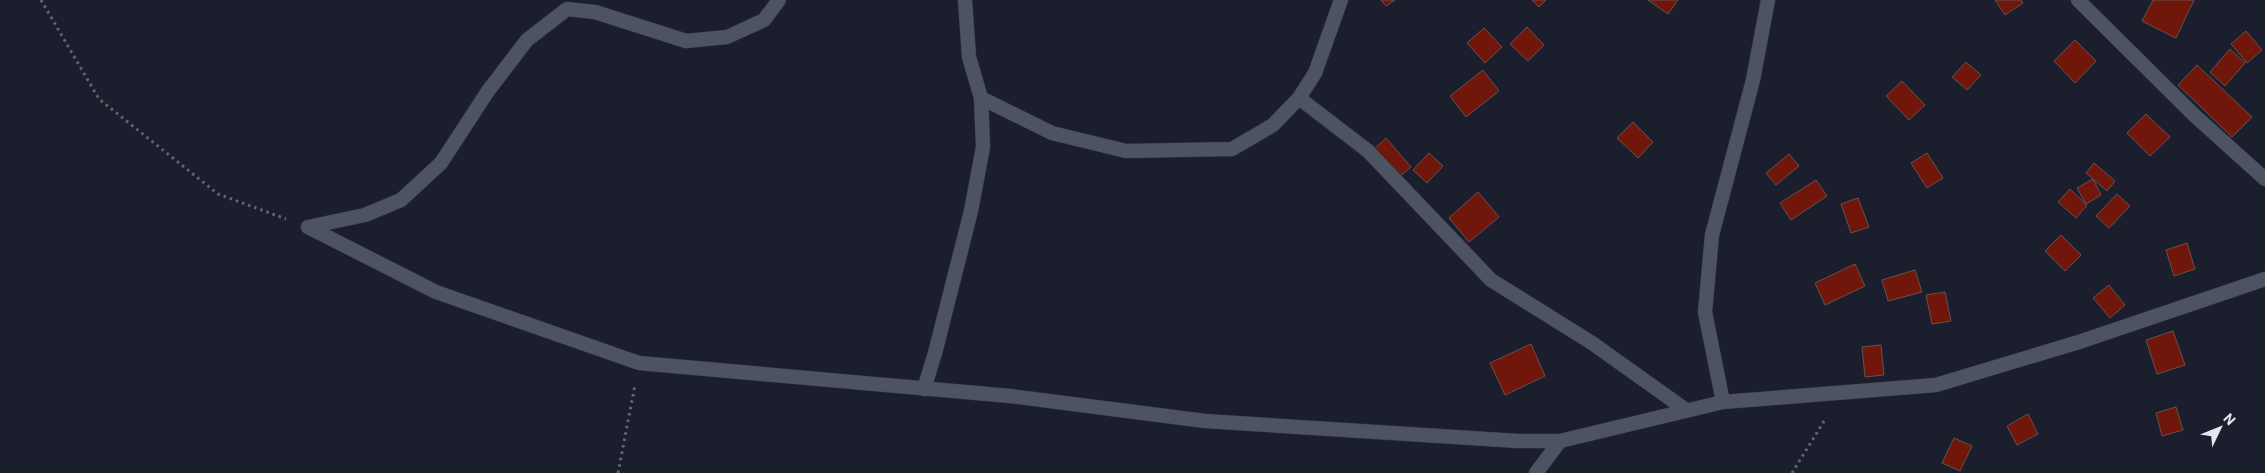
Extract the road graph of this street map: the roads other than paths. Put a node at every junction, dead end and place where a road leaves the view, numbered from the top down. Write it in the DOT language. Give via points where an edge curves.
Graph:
graph roads {
  1 [pos="779,0"];
  2 [pos="965,0"];
  3 [pos="1341,0"];
  4 [pos="1768,0"];
  5 [pos="2078,0"];
  6 [pos="981,98"];
  7 [pos="1299,98"];
  8 [pos="2265,179"];
  9 [pos="2265,279"];
  10 [pos="924,389"];
  11 [pos="1723,402"];
  12 [pos="1686,410"];
  13 [pos="1560,441"];
  14 [pos="1536,473"];
  1 -- 10 [label="street" via="764,20 734,34 686,41 595,12 567,9 527,40 488,91 441,163 401,200 365,215 308,227 436,292 639,363"];
  2 -- 6 [label="street" via="968,57"];
  3 -- 7 [label="street" via="1315,72"];
  4 -- 11 [label="street" via="1753,80 1712,235 1705,312"];
  5 -- 8 [label="street" via="2194,115"];
  6 -- 7 [label="street" via="1052,133 1126,151 1232,149 1273,125"];
  6 -- 10 [label="street" via="983,147 972,211"];
  7 -- 12 [label="street" via="1368,151 1491,280 1592,343"];
  9 -- 11 [label="street" via="2079,342 1936,385"];
  10 -- 13 [label="street" via="1010,396 1205,421"];
  11 -- 12 [label="street"];
  12 -- 13 [label="street"];
  13 -- 14 [label="street"];
}
